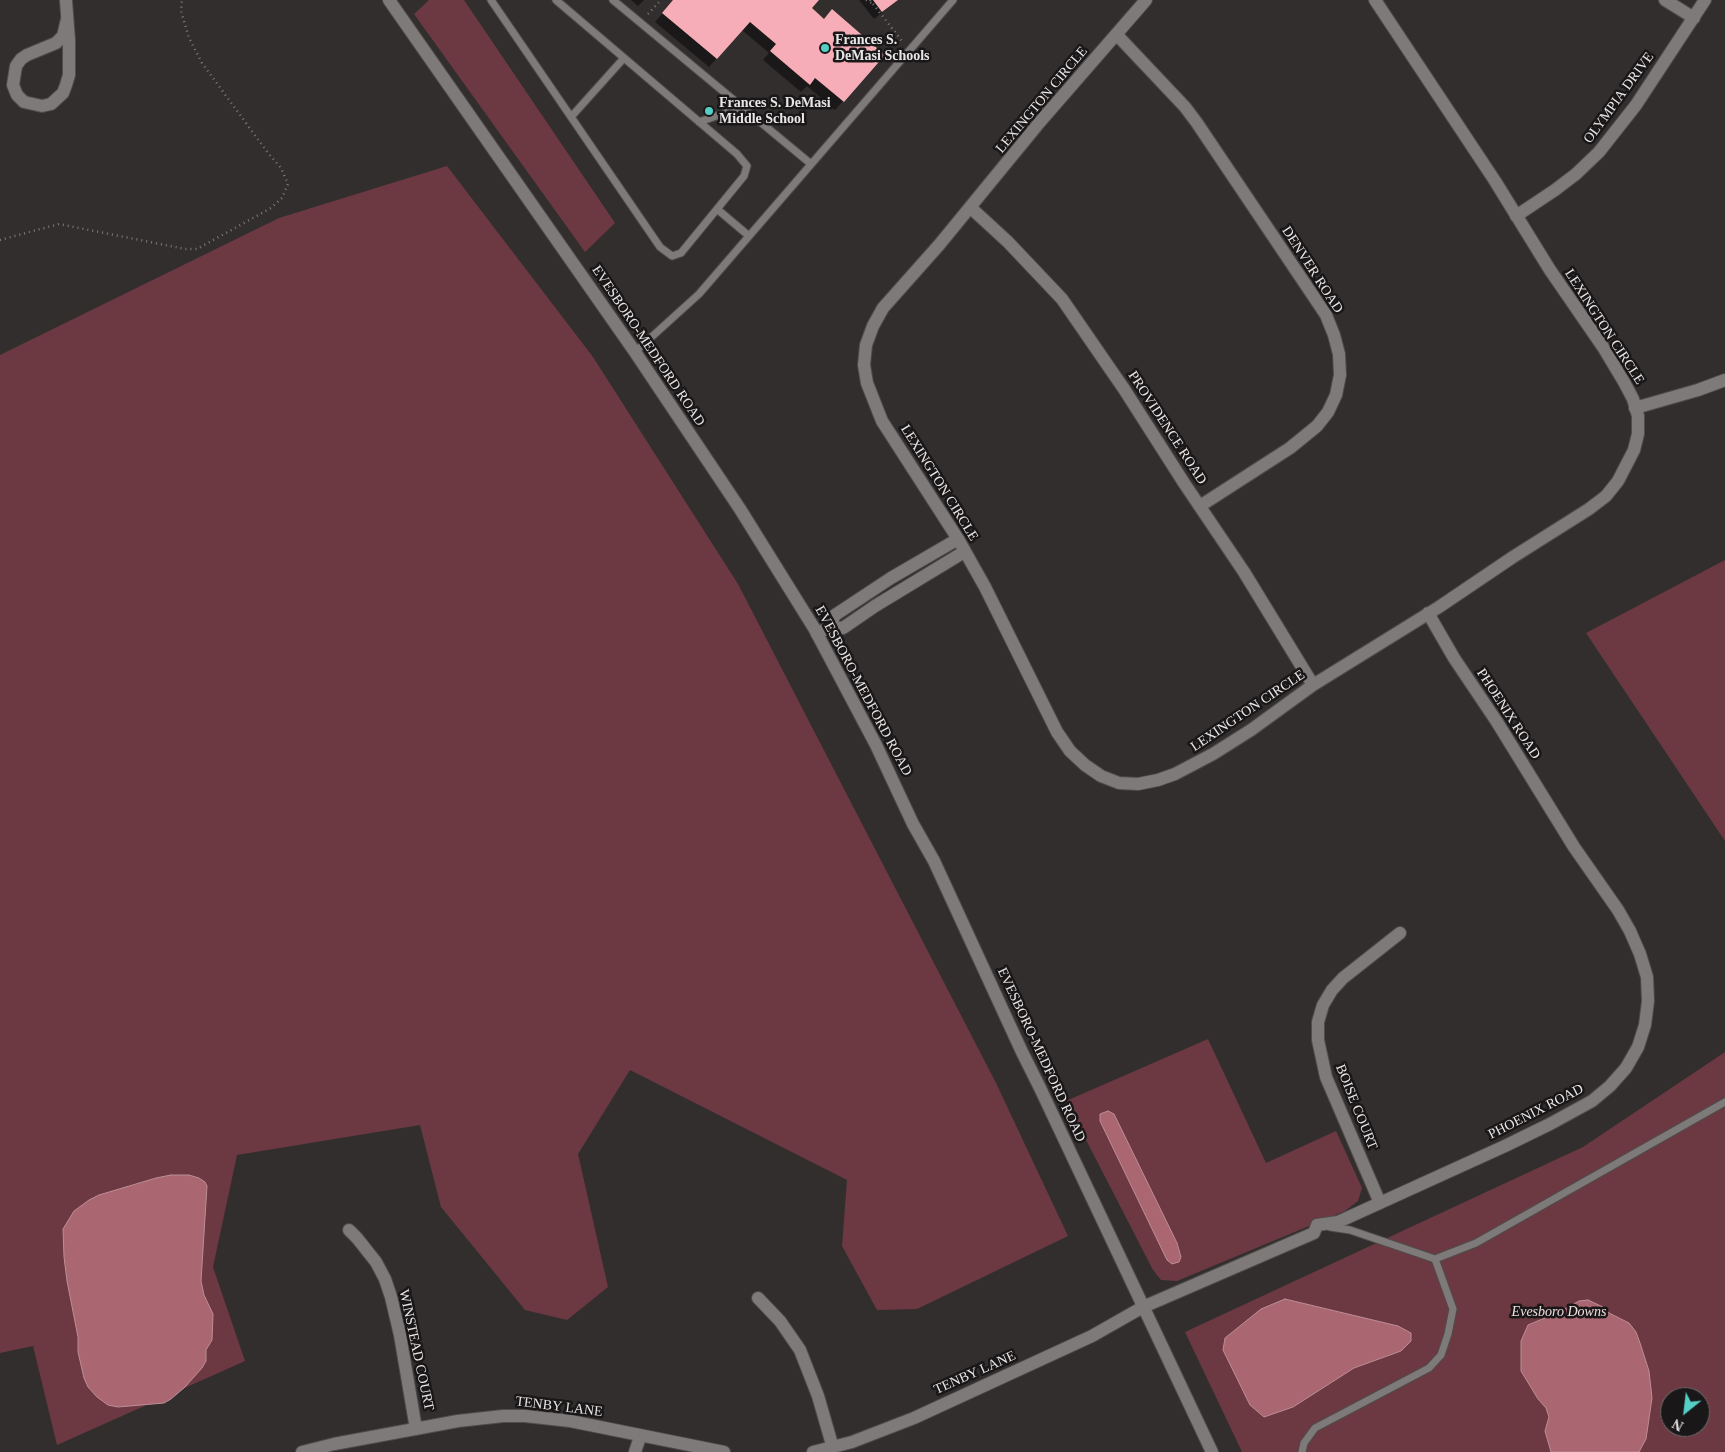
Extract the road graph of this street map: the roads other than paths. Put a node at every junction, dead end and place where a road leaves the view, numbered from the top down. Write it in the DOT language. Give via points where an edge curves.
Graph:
graph roads {
  1 [pos="66,0"];
  2 [pos="491,0"];
  3 [pos="556,0"];
  4 [pos="613,0"];
  5 [pos="952,0"];
  6 [pos="1146,0"];
  7 [pos="1375,0"];
  8 [pos="1665,0"];
  9 [pos="1705,0"];
  10 [pos="394,2"];
  11 [pos="1694,18"];
  12 [pos="67,19"];
  13 [pos="1117,35"];
  14 [pos="624,58"];
  15 [pos="742,107"];
  16 [pos="571,117"];
  17 [pos="699,122"];
  18 [pos="810,164"];
  19 [pos="971,208"];
  20 [pos="717,209"];
  21 [pos="1516,216"];
  22 [pos="749,236"];
  23 [pos="635,352"];
  24 [pos="1725,380"];
  25 [pos="1635,408"];
  26 [pos="1200,506"];
  27 [pos="958,539"];
  28 [pos="964,552"];
  29 [pos="1428,614"];
  30 [pos="829,627"];
  31 [pos="818,634"];
  32 [pos="1313,685"];
  33 [pos="1400,933"];
  34 [pos="1725,1102"];
  35 [pos="1380,1203"];
  36 [pos="1317,1225"];
  37 [pos="349,1230"];
  38 [pos="1435,1259"];
  39 [pos="758,1298"];
  40 [pos="1143,1307"];
  41 [pos="416,1430"];
  42 [pos="640,1436"];
  43 [pos="833,1448"];
  44 [pos="302,1452"];
  45 [pos="636,1452"];
  46 [pos="724,1452"];
  47 [pos="813,1452"];
  48 [pos="1212,1452"];
  49 [pos="1302,1452"];
  1 -- 12 [label="street"];
  2 -- 16 [label="lane"];
  3 -- 14 [label="lane"];
  4 -- 15 [label="lane"];
  5 -- 18 [label="lane"];
  6 -- 13 [label="street, LEXINGTON CIRCLE"];
  7 -- 21 [label="street, LEXINGTON CIRCLE"];
  8 -- 11 [label="street"];
  9 -- 11 [label="street, OLYMPIA DRIVE"];
  10 -- 23 [label="street, EVESBORO-MEDFORD ROAD"];
  11 -- 21 [label="street, OLYMPIA DRIVE" via="1636,105 1599,152 1576,174"];
  12 -- 12 [label="street" via="63,36 56,43 27,55 16,66 13,85 24,102 42,106 51,104 63,93 69,75"];
  13 -- 19 [label="street, LEXINGTON CIRCLE" via="1039,123"];
  13 -- 26 [label="street, DENVER ROAD" via="1186,107 1326,315 1339,354 1336,395 1317,426 1290,448"];
  14 -- 16 [label="lane"];
  14 -- 17 [label="lane"];
  15 -- 17 [label="lane"];
  15 -- 18 [label="lane"];
  16 -- 20 [label="lane" via="660,248 672,256 681,253"];
  17 -- 20 [label="lane" via="747,166 744,176"];
  18 -- 22 [label="lane"];
  19 -- 26 [label="street, PROVIDENCE ROAD" via="1062,299"];
  19 -- 27 [label="street, LEXINGTON CIRCLE" via="883,308 870,332 864,365 867,383 882,421"];
  20 -- 22 [label="lane"];
  21 -- 25 [label="street, LEXINGTON CIRCLE" via="1603,347"];
  22 -- 23 [label="lane" via="699,294"];
  23 -- 31 [label="street, EVESBORO-MEDFORD ROAD" via="735,501"];
  24 -- 25 [label="street"];
  25 -- 29 [label="street, LEXINGTON CIRCLE" via="1638,434 1634,450 1606,496"];
  26 -- 32 [label="street, PROVIDENCE ROAD"];
  27 -- 28 [label="street, LEXINGTON CIRCLE"];
  27 -- 30 [label="street" via="835,615"];
  28 -- 30 [label="street" via="843,628"];
  28 -- 32 [label="street, LEXINGTON CIRCLE" via="985,587 1057,732 1085,765 1120,783 1138,784 1182,771 1245,734"];
  29 -- 32 [label="street, LEXINGTON CIRCLE"];
  29 -- 35 [label="street, PHOENIX ROAD" via="1630,931 1647,977 1648,1002 1645,1025 1634,1054 1610,1086 1592,1101 1542,1128"];
  30 -- 31 [label="street"];
  31 -- 40 [label="street, EVESBORO-MEDFORD ROAD" via="934,861"];
  33 -- 35 [label="street, BOISE COURT" via="1343,978 1323,1005 1318,1022 1318,1040 1326,1077"];
  34 -- 38 [label="lane" via="1476,1243"];
  35 -- 36 [label="street, PHOENIX ROAD" via="1338,1222"];
  36 -- 38 [label="lane" via="1350,1230"];
  36 -- 40 [label="street, PHOENIX ROAD" via="1314,1233"];
  37 -- 41 [label="street, WINSTEAD COURT" via="367,1249 385,1279 400,1335"];
  38 -- 49 [label="lane" via="1453,1309 1441,1355 1429,1368 1315,1428 1304,1443"];
  39 -- 43 [label="street" via="780,1321 800,1350"];
  40 -- 43 [label="street, TENBY LANE" via="1092,1336 914,1418"];
  40 -- 48 [label="street, EVESBORO-MEDFORD ROAD"];
  41 -- 42 [label="street, TENBY LANE" via="480,1418 525,1416 570,1421"];
  41 -- 44 [label="street, TENBY LANE"];
  42 -- 45 [label="street"];
  42 -- 46 [label="street, TENBY LANE"];
  43 -- 47 [label="street, TENBY LANE"];
}
